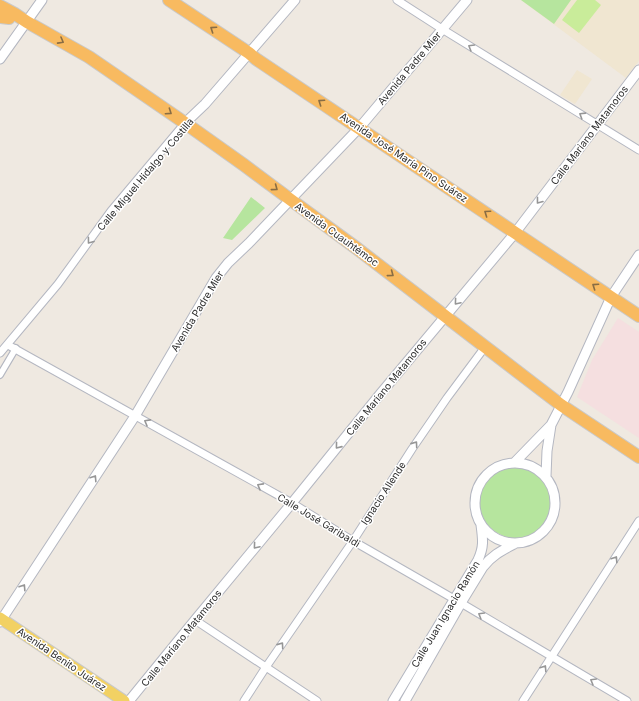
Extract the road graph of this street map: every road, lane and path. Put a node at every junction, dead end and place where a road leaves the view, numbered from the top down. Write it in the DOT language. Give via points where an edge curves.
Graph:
graph roads {
  1 [pos="42,0"];
  2 [pos="169,0"];
  3 [pos="295,0"];
  4 [pos="397,0"];
  5 [pos="467,0"];
  6 [pos="0,6"];
  7 [pos="3,17"];
  8 [pos="27,22"];
  9 [pos="442,29"];
  10 [pos="249,53"];
  11 [pos="0,59"];
  12 [pos="639,70"];
  13 [pos="185,123"];
  14 [pos="597,125"];
  15 [pos="360,127"];
  16 [pos="639,150"];
  17 [pos="290,200"];
  18 [pos="515,233"];
  19 [pos="639,255"];
  20 [pos="611,296"];
  21 [pos="445,316"];
  22 [pos="639,316"];
  23 [pos="8,345"];
  24 [pos="485,347"];
  25 [pos="16,348"];
  26 [pos="0,353"];
  27 [pos="0,375"];
  28 [pos="561,405"];
  29 [pos="135,416"];
  30 [pos="551,425"];
  31 [pos="639,457"];
  32 [pos="515,462"];
  33 [pos="546,476"];
  34 [pos="292,503"];
  35 [pos="639,521"];
  36 [pos="481,524"];
  37 [pos="353,540"];
  38 [pos="516,544"];
  39 [pos="457,601"];
  40 [pos="1,620"];
  41 [pos="194,620"];
  42 [pos="552,657"];
  43 [pos="266,667"];
  44 [pos="124,701"];
  45 [pos="130,701"];
  46 [pos="244,701"];
  47 [pos="317,701"];
  48 [pos="393,701"];
  49 [pos="405,701"];
  50 [pos="523,701"];
  51 [pos="627,701"];
  1 -- 8 [label="street"];
  10 -- 2 [label="highway, Avenida José María Pino Suárez, one-way"];
  3 -- 10 [label="street, Calle Miguel Hidalgo y Costilla"];
  4 -- 9 [label="street"];
  5 -- 9 [label="street, Avenida Padre Mier"];
  6 -- 8 [label="highway, Avenida Cuauhtémoc"];
  7 -- 8 [label="highway, Avenida Cuauhtémoc"];
  8 -- 11 [label="street"];
  8 -- 13 [label="highway, Avenida Cuauhtémoc, one-way" via="89,57"];
  14 -- 9 [label="street, one-way"];
  9 -- 15 [label="street, Avenida Padre Mier"];
  10 -- 13 [label="street, Calle Miguel Hidalgo y Costilla" via="206,104"];
  15 -- 10 [label="highway, Avenida José María Pino Suárez, one-way"];
  12 -- 14 [label="street, Calle Mariano Matamoros"];
  13 -- 17 [label="highway, Avenida Cuauhtémoc, one-way"];
  13 -- 23 [label="street, Calle Miguel Hidalgo y Costilla, one-way" via="111,212 58,284"];
  14 -- 16 [label="street"];
  14 -- 18 [label="street, Calle Mariano Matamoros, one-way"];
  15 -- 17 [label="street, Avenida Padre Mier"];
  18 -- 15 [label="highway, Avenida José María Pino Suárez, one-way"];
  17 -- 21 [label="highway, Avenida Cuauhtémoc, one-way"];
  17 -- 29 [label="street, Avenida Padre Mier" via="228,262 216,278"];
  20 -- 18 [label="highway, Avenida José María Pino Suárez, one-way"];
  18 -- 21 [label="street, Calle Mariano Matamoros, one-way"];
  19 -- 20 [label="street"];
  20 -- 22 [label="highway, Avenida José María Pino Suárez"];
  20 -- 28 [label="street"];
  21 -- 24 [label="highway, Avenida Cuauhtémoc"];
  21 -- 34 [label="street, Calle Mariano Matamoros, one-way"];
  23 -- 25 [label="street, Calle José Garibaldi"];
  23 -- 26 [label="street, Calle Miguel Hidalgo y Costilla"];
  24 -- 28 [label="highway, Avenida Cuauhtémoc"];
  37 -- 24 [label="street, Ignacio Allende, one-way" via="412,449"];
  25 -- 27 [label="street"];
  25 -- 29 [label="street, Calle José Garibaldi"];
  28 -- 30 [label="street"];
  28 -- 31 [label="highway, Avenida Cuauhtémoc"];
  34 -- 29 [label="street, Calle José Garibaldi, one-way"];
  40 -- 29 [label="street, Avenida Padre Mier, one-way"];
  30 -- 32 [label="street"];
  30 -- 33 [label="street"];
  32 -- 33 [label="street" via="527,464"];
  32 -- 36 [label="street" via="496,468 482,481 475,501"];
  33 -- 38 [label="street" via="555,497 553,517 549,525 534,539"];
  34 -- 37 [label="street, Calle José Garibaldi"];
  34 -- 41 [label="street, Calle Mariano Matamoros, one-way"];
  42 -- 35 [label="street, one-way"];
  36 -- 38 [label="street" via="496,538"];
  36 -- 39 [label="street, Calle Juan Ignacio Ramón" via="482,551"];
  37 -- 39 [label="street, Calle José Garibaldi"];
  43 -- 37 [label="street, Ignacio Allende, one-way"];
  38 -- 39 [label="street, Calle Juan Ignacio Ramón" via="488,561"];
  42 -- 39 [label="street, Calle José Garibaldi, one-way"];
  39 -- 48 [label="street, Calle Juan Ignacio Ramón"];
  39 -- 49 [label="street, Calle Juan Ignacio Ramón"];
  40 -- 44 [label="main road, Avenida Benito Juárez"];
  41 -- 43 [label="street"];
  41 -- 45 [label="street, Calle Mariano Matamoros"];
  50 -- 42 [label="street, one-way"];
  51 -- 42 [label="street, Calle José Garibaldi, one-way"];
  43 -- 46 [label="street, Ignacio Allende"];
  43 -- 47 [label="street"];
}
